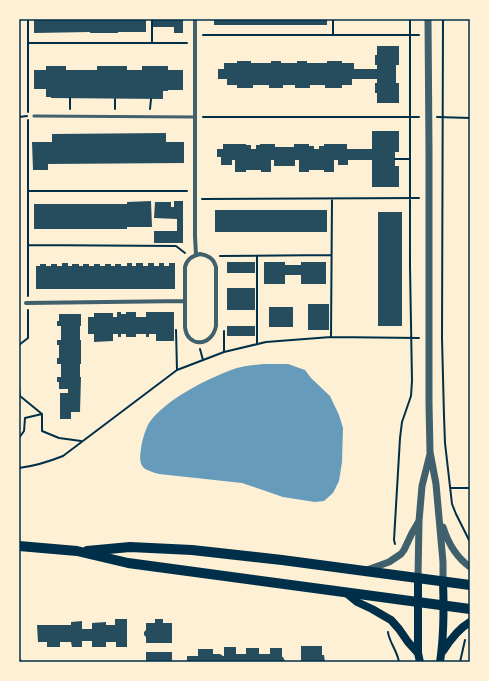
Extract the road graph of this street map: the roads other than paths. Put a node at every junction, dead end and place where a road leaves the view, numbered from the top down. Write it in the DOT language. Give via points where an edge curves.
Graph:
graph roads {
  1 [pos="195,19"];
  2 [pos="428,19"];
  3 [pos="34,116"];
  4 [pos="195,117"];
  5 [pos="196,255"];
  6 [pos="184,301"];
  7 [pos="27,302"];
  8 [pos="430,452"];
  9 [pos="439,517"];
  10 [pos="419,521"];
  11 [pos="19,546"];
  12 [pos="77,551"];
  13 [pos="470,567"];
  14 [pos="365,571"];
  15 [pos="418,578"];
  16 [pos="443,582"];
  17 [pos="470,585"];
  18 [pos="345,592"];
  19 [pos="418,602"];
  20 [pos="444,605"];
  21 [pos="470,609"];
  22 [pos="470,622"];
  23 [pos="418,653"];
  24 [pos="440,658"];
  25 [pos="420,662"];
  1 -- 4 [label="street"];
  2 -- 8 [label="street"];
  3 -- 4 [label="lane"];
  4 -- 5 [label="street"];
  5 -- 6 [label="street" via="190,258 184,270"];
  5 -- 6 [label="street" via="204,255 211,259 216,267 216,326 215,333 208,340 195,342 187,335"];
  6 -- 7 [label="street"];
  8 -- 9 [label="street"];
  8 -- 10 [label="street" via="422,486"];
  9 -- 13 [label="street" via="452,547 461,560"];
  9 -- 16 [label="street"];
  10 -- 14 [label="street" via="400,554"];
  10 -- 15 [label="street"];
  11 -- 12 [label="main road"];
  12 -- 14 [label="main road" via="130,547 192,550"];
  12 -- 18 [label="main road" via="128,563"];
  14 -- 15 [label="main road"];
  15 -- 16 [label="main road"];
  15 -- 19 [label="main road"];
  16 -- 17 [label="main road"];
  16 -- 20 [label="main road"];
  18 -- 19 [label="main road"];
  18 -- 23 [label="main road" via="357,602 391,620"];
  19 -- 20 [label="main road"];
  19 -- 23 [label="main road"];
  20 -- 21 [label="main road"];
  20 -- 24 [label="main road"];
  22 -- 24 [label="main road" via="447,644"];
  23 -- 25 [label="main road"];
}
